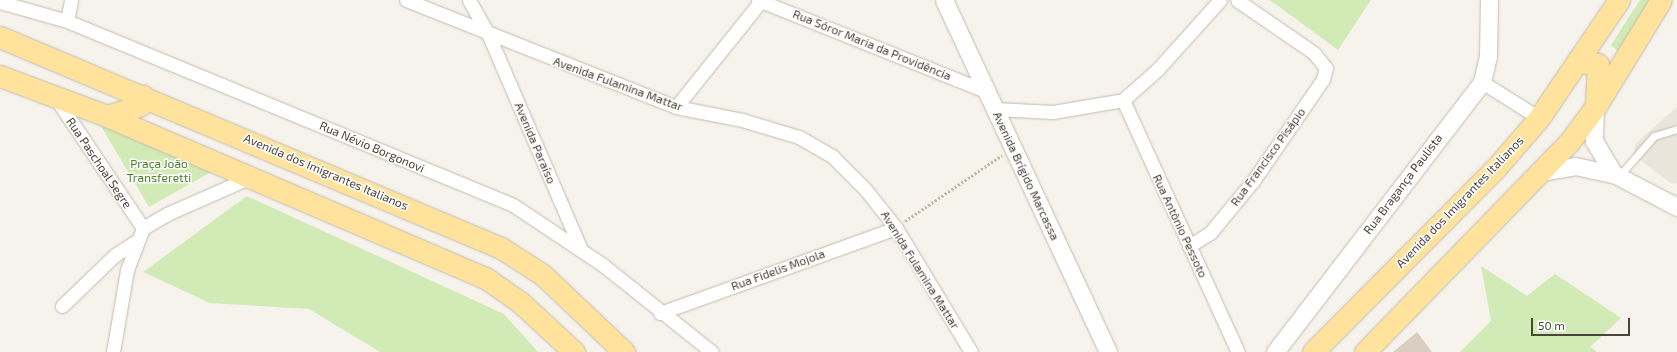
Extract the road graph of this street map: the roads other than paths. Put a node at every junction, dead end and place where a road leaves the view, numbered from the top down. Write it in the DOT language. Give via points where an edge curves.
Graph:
graph roads {
  1 [pos="71,0"];
  2 [pos="406,0"];
  3 [pos="469,0"];
  4 [pos="944,0"];
  5 [pos="1220,0"];
  6 [pos="1237,0"];
  7 [pos="1489,0"];
  8 [pos="1619,0"];
  9 [pos="1661,0"];
  10 [pos="760,1"];
  11 [pos="0,2"];
  12 [pos="67,21"];
  13 [pos="489,36"];
  14 [pos="0,37"];
  15 [pos="1579,62"];
  16 [pos="87,72"];
  17 [pos="0,76"];
  18 [pos="1482,82"];
  19 [pos="986,91"];
  20 [pos="144,96"];
  21 [pos="55,97"];
  22 [pos="1123,100"];
  23 [pos="1596,106"];
  24 [pos="676,107"];
  25 [pos="995,109"];
  26 [pos="107,116"];
  27 [pos="1539,118"];
  28 [pos="1677,129"];
  29 [pos="1542,172"];
  30 [pos="1616,176"];
  31 [pos="251,177"];
  32 [pos="1677,207"];
  33 [pos="143,228"];
  34 [pos="896,228"];
  35 [pos="135,242"];
  36 [pos="1189,246"];
  37 [pos="581,250"];
  38 [pos="62,306"];
  39 [pos="660,313"];
  40 [pos="568,349"];
  41 [pos="113,352"];
  42 [pos="624,352"];
  43 [pos="712,352"];
  44 [pos="971,352"];
  45 [pos="1108,352"];
  46 [pos="1238,352"];
  47 [pos="1275,352"];
  48 [pos="1313,352"];
  49 [pos="1365,352"];
  1 -- 12 [label="street"];
  2 -- 13 [label="street, Avenida Fulamina Mattar"];
  3 -- 13 [label="street, Avenida Paraíso"];
  4 -- 19 [label="street, Avenida Brígido Marcassa"];
  5 -- 22 [label="street" via="1157,70"];
  6 -- 36 [label="street, Rua Francisco Pisápio" via="1322,59 1326,68 1323,80 1253,181 1210,233"];
  7 -- 18 [label="street, Rua Bragança Paulista" via="1488,57"];
  8 -- 15 [label="main road, Avenida dos Imigrantes Italianos"];
  9 -- 23 [label="main road"];
  10 -- 19 [label="street, Rua Sóror Maria da Providência"];
  10 -- 24 [label="street"];
  11 -- 12 [label="street, Rua Névio Borgonovi"];
  12 -- 37 [label="street, Rua Névio Borgonovi" via="513,205"];
  13 -- 24 [label="street, Avenida Fulamina Mattar"];
  13 -- 37 [label="street, Avenida Paraíso"];
  14 -- 16 [label="main road, Avenida dos Imigrantes Italianos"];
  15 -- 23 [label="main road" via="1595,62 1599,67"];
  15 -- 27 [label="main road, Avenida dos Imigrantes Italianos"];
  16 -- 20 [label="main road, Avenida dos Imigrantes Italianos"];
  16 -- 21 [label="main road" via="67,76"];
  17 -- 21 [label="main road"];
  18 -- 27 [label="street"];
  18 -- 47 [label="street, Rua Bragança Paulista"];
  19 -- 25 [label="street, Avenida Brígido Marcassa"];
  20 -- 26 [label="main road" via="140,105"];
  20 -- 42 [label="main road, Avenida dos Imigrantes Italianos" via="501,248 543,275"];
  21 -- 26 [label="main road"];
  21 -- 33 [label="street, Rua Paschoal Segre"];
  22 -- 25 [label="street" via="1053,112"];
  22 -- 36 [label="street, Rua Antônio Pessoto"];
  23 -- 29 [label="main road"];
  23 -- 30 [label="street" via="1594,141"];
  24 -- 34 [label="street, Avenida Fulamina Mattar" via="742,120 799,137 833,157 865,189"];
  25 -- 45 [label="street, Avenida Brígido Marcassa"];
  26 -- 31 [label="main road"];
  27 -- 48 [label="main road, Avenida dos Imigrantes Italianos" via="1494,170"];
  28 -- 30 [label="lane" via="1654,136"];
  29 -- 30 [label="street" via="1575,166"];
  29 -- 49 [label="main road"];
  30 -- 32 [label="street"];
  31 -- 33 [label="street"];
  31 -- 40 [label="main road" via="487,279 520,302"];
  33 -- 35 [label="street"];
  34 -- 39 [label="street, Rua Fidelis Mojola"];
  34 -- 44 [label="street, Avenida Fulamina Mattar"];
  35 -- 38 [label="street" via="115,255"];
  35 -- 41 [label="street"];
  36 -- 46 [label="street, Rua Antônio Pessoto"];
  37 -- 39 [label="street, Rua Névio Borgonovi"];
  39 -- 43 [label="street, Rua Névio Borgonovi"];
}
